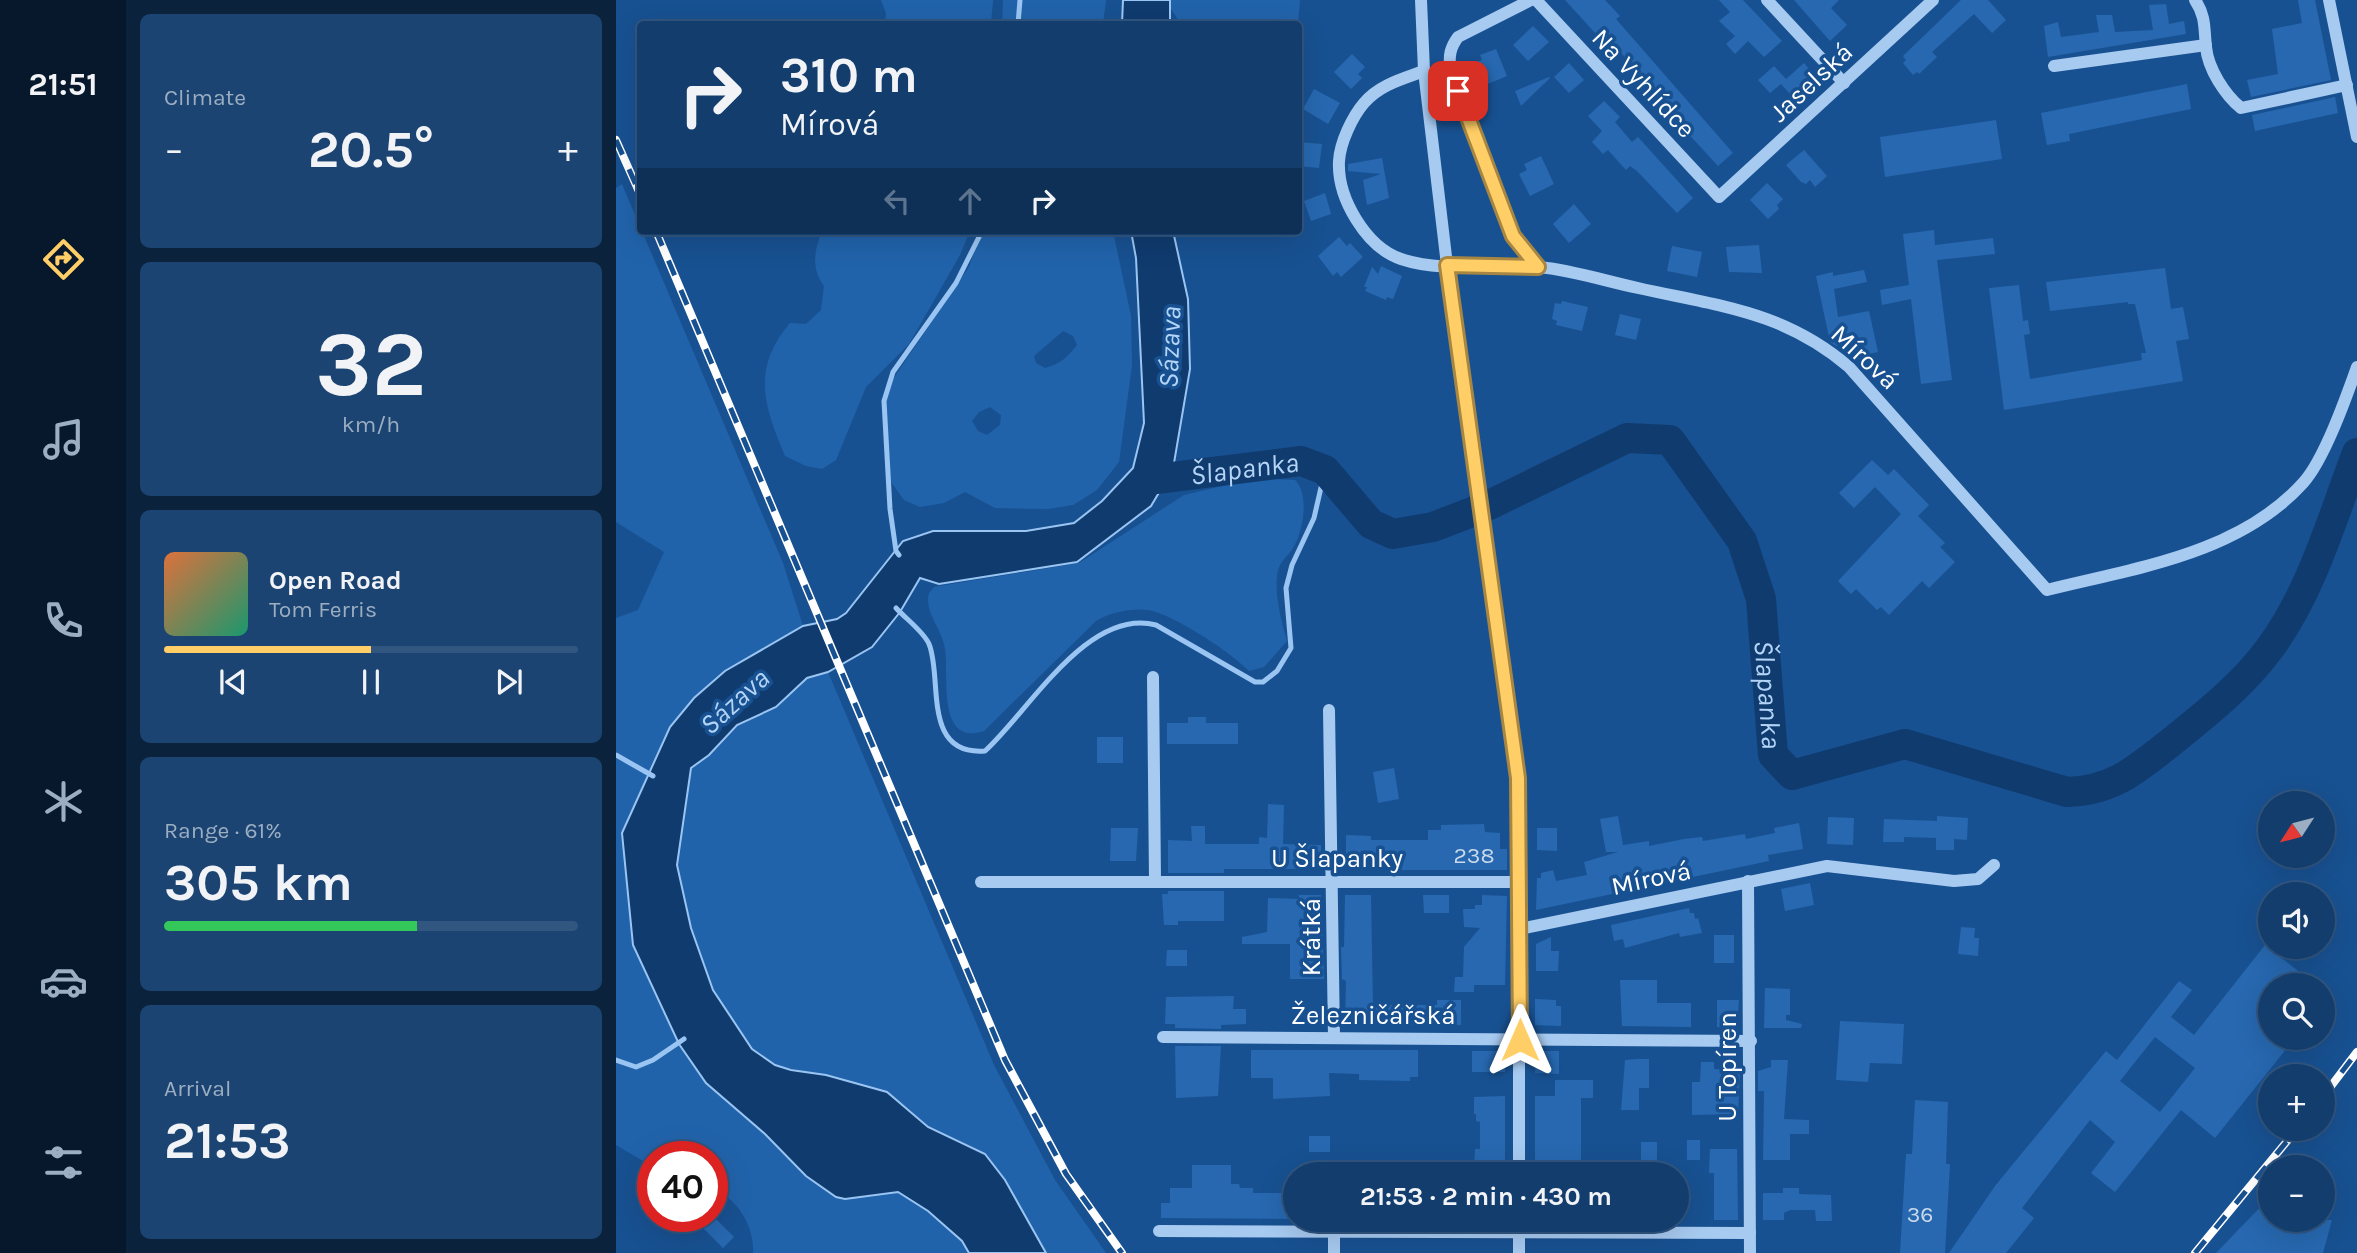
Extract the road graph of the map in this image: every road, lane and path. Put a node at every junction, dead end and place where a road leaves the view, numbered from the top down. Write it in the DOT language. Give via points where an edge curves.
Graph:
graph roads {
  1 [pos="1421,0"];
  2 [pos="1533,0"];
  3 [pos="1767,0"];
  4 [pos="1933,0"];
  5 [pos="2195,0"];
  6 [pos="2329,0"];
  7 [pos="2206,47"];
  8 [pos="2054,66"];
  9 [pos="1423,71"];
  10 [pos="1844,83"];
  11 [pos="2347,85"];
  12 [pos="2357,137"];
  13 [pos="1719,197"];
  14 [pos="1447,265"];
  15 [pos="1538,267"];
  16 [pos="2357,367"];
  17 [pos="1153,677"];
  18 [pos="1329,710"];
  19 [pos="1994,865"];
  20 [pos="1155,880"];
  21 [pos="1333,881"];
  22 [pos="1748,881"];
  23 [pos="981,882"];
  24 [pos="1520,882"];
  25 [pos="1520,929"];
  26 [pos="1334,1037"];
  27 [pos="1163,1038"];
  28 [pos="1520,1040"];
  29 [pos="1751,1041"];
  30 [pos="1519,1162"];
  31 [pos="1159,1231"];
  32 [pos="1334,1233"];
  33 [pos="1750,1233"];
  34 [pos="1518,1234"];
  35 [pos="1334,1253"];
  36 [pos="1519,1253"];
  37 [pos="1750,1253"];
  1 -- 9 [label="street"];
  2 -- 13 [label="street, Na Vyhlídce"];
  2 -- 15 [label="street" via="1458,37 1451,47 1450,68 1513,236"];
  3 -- 10 [label="street"];
  4 -- 10 [label="street, Jaselská"];
  5 -- 7 [label="street" via="2204,17"];
  6 -- 11 [label="street"];
  7 -- 8 [label="street"];
  7 -- 11 [label="street" via="2209,63 2241,108"];
  9 -- 14 [label="street"];
  9 -- 14 [label="street, Mírová" via="1381,87 1364,103 1350,124 1339,161 1345,199 1371,239 1400,258"];
  10 -- 13 [label="street, Jaselská"];
  11 -- 12 [label="street"];
  14 -- 15 [label="street, Mírová"];
  14 -- 24 [label="street" via="1518,778"];
  15 -- 16 [label="street, Mírová" via="1731,309 1775,321 1808,337 1849,367 2047,590 2186,555 2253,525 2304,482 2342,411"];
  17 -- 20 [label="street"];
  18 -- 21 [label="street, Krátká"];
  19 -- 22 [label="street, Mírová" via="1978,879 1954,881 1827,866"];
  20 -- 21 [label="street, U Šlapanky"];
  20 -- 23 [label="street, U Šlapanky"];
  21 -- 24 [label="street, U Šlapanky"];
  21 -- 26 [label="street, Krátká"];
  22 -- 25 [label="street, Mírová"];
  22 -- 29 [label="street, U Topíren"];
  24 -- 25 [label="street"];
  25 -- 28 [label="street"];
  26 -- 27 [label="street, Železničářská"];
  26 -- 28 [label="street, Železničářská"];
  28 -- 29 [label="street, Železničářská"];
  28 -- 30 [label="street"];
  29 -- 33 [label="street, U Topíren"];
  31 -- 32 [label="street"];
  32 -- 34 [label="street"];
  32 -- 35 [label="street"];
  33 -- 34 [label="street"];
  33 -- 37 [label="street, U Topíren"];
  34 -- 36 [label="street"];
}
